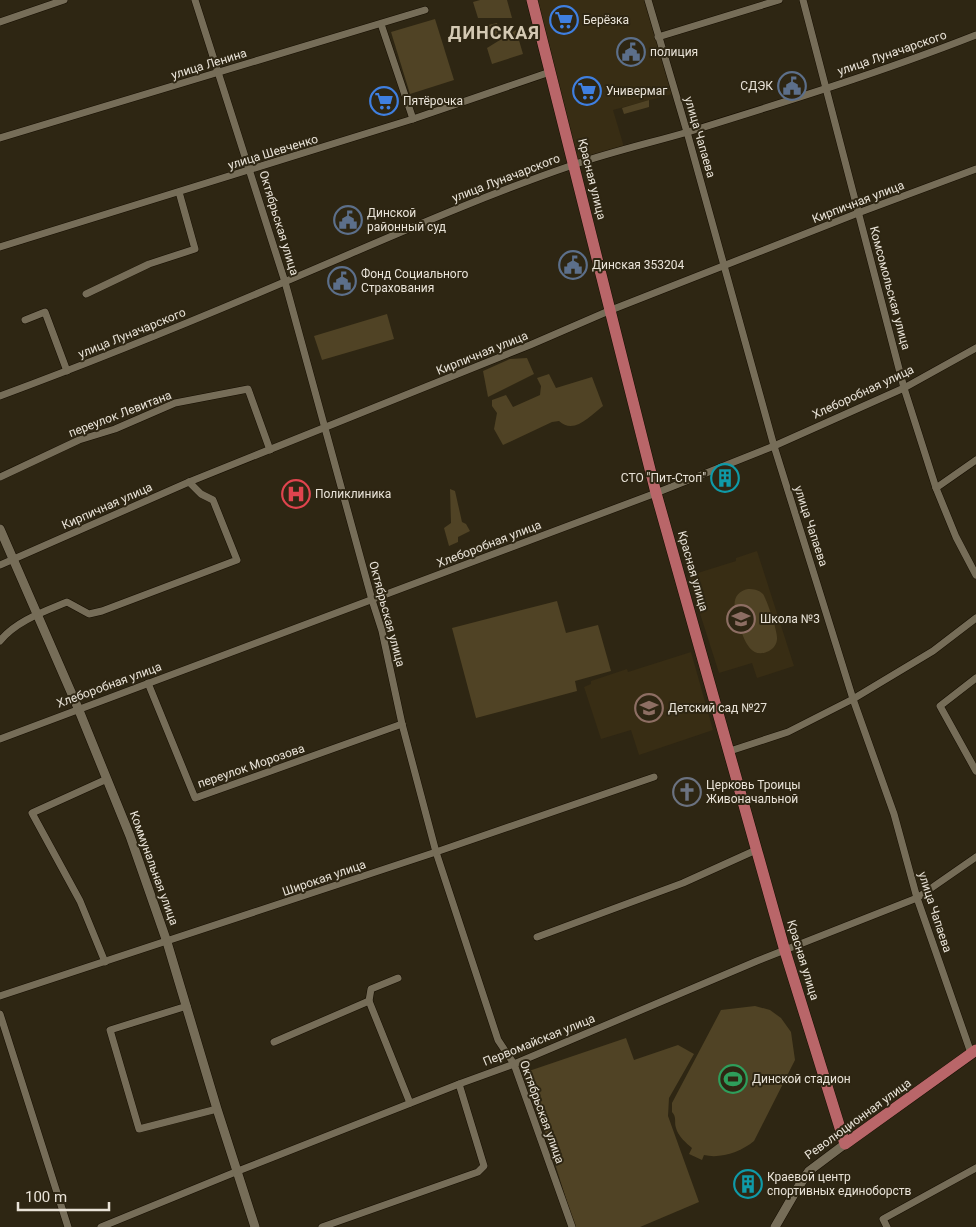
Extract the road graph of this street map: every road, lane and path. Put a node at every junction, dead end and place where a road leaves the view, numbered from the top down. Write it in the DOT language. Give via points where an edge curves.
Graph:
graph roads {
  1 [pos="64,0"];
  2 [pos="195,0"];
  3 [pos="532,0"];
  4 [pos="648,0"];
  5 [pos="779,0"];
  6 [pos="802,0"];
  7 [pos="425,10"];
  8 [pos="0,22"];
  9 [pos="381,24"];
  10 [pos="976,35"];
  11 [pos="658,37"];
  12 [pos="550,72"];
  13 [pos="218,74"];
  14 [pos="825,89"];
  15 [pos="413,119"];
  16 [pos="687,132"];
  17 [pos="0,138"];
  18 [pos="574,164"];
  19 [pos="251,170"];
  20 [pos="976,170"];
  21 [pos="179,192"];
  22 [pos="858,213"];
  23 [pos="0,248"];
  24 [pos="724,266"];
  25 [pos="285,282"];
  26 [pos="86,294"];
  27 [pos="612,310"];
  28 [pos="25,320"];
  29 [pos="976,348"];
  30 [pos="67,371"];
  31 [pos="904,388"];
  32 [pos="0,396"];
  33 [pos="326,428"];
  34 [pos="774,446"];
  35 [pos="270,450"];
  36 [pos="976,460"];
  37 [pos="0,476"];
  38 [pos="190,482"];
  39 [pos="936,488"];
  40 [pos="656,493"];
  41 [pos="0,528"];
  42 [pos="12,560"];
  43 [pos="0,565"];
  44 [pos="976,575"];
  45 [pos="372,600"];
  46 [pos="37,615"];
  47 [pos="976,618"];
  48 [pos="0,641"];
  49 [pos="976,678"];
  50 [pos="148,683"];
  51 [pos="853,698"];
  52 [pos="78,708"];
  53 [pos="402,724"];
  54 [pos="0,739"];
  55 [pos="730,750"];
  56 [pos="976,771"];
  57 [pos="654,777"];
  58 [pos="107,779"];
  59 [pos="756,850"];
  60 [pos="436,852"];
  61 [pos="976,857"];
  62 [pos="917,898"];
  63 [pos="537,937"];
  64 [pos="167,942"];
  65 [pos="785,951"];
  66 [pos="105,962"];
  67 [pos="398,978"];
  68 [pos="0,996"];
  69 [pos="369,1001"];
  70 [pos="187,1006"];
  71 [pos="0,1014"];
  72 [pos="274,1042"];
  73 [pos="974,1052"];
  74 [pos="514,1064"];
  75 [pos="459,1084"];
  76 [pos="410,1103"];
  77 [pos="217,1109"];
  78 [pos="845,1144"];
  79 [pos="976,1168"];
  80 [pos="238,1171"];
  81 [pos="68,1227"];
  82 [pos="101,1227"];
  83 [pos="255,1227"];
  84 [pos="322,1227"];
  85 [pos="572,1227"];
  86 [pos="775,1227"];
  87 [pos="887,1227"];
  1 -- 8 [label="street"];
  2 -- 13 [label="street, Октябрьская улица"];
  3 -- 12 [label="main road, Красная улица"];
  4 -- 11 [label="street, улица Чапаева"];
  5 -- 11 [label="street"];
  6 -- 14 [label="street, Комсомольская улица"];
  7 -- 9 [label="street, улица Ленина"];
  9 -- 13 [label="street, улица Ленина"];
  9 -- 15 [label="street"];
  10 -- 14 [label="street, улица Луначарского"];
  11 -- 16 [label="street, улица Чапаева"];
  12 -- 15 [label="street, улица Шевченко"];
  12 -- 18 [label="main road, Красная улица"];
  13 -- 17 [label="street, улица Ленина"];
  13 -- 19 [label="street, Октябрьская улица"];
  14 -- 16 [label="street, улица Луначарского"];
  14 -- 22 [label="street, Комсомольская улица"];
  15 -- 19 [label="street, улица Шевченко"];
  16 -- 18 [label="street, улица Луначарского"];
  16 -- 24 [label="street, улица Чапаева"];
  18 -- 25 [label="street, улица Луначарского"];
  18 -- 27 [label="main road, Красная улица"];
  19 -- 21 [label="street, улица Шевченко"];
  19 -- 25 [label="street, Октябрьская улица"];
  20 -- 22 [label="street, Кирпичная улица"];
  21 -- 23 [label="street, улица Шевченко"];
  21 -- 26 [label="street" via="195,249 149,264"];
  22 -- 24 [label="street, Кирпичная улица"];
  22 -- 31 [label="street, Комсомольская улица"];
  24 -- 27 [label="street, Кирпичная улица"];
  24 -- 34 [label="street, улица Чапаева"];
  25 -- 30 [label="street, улица Луначарского"];
  25 -- 33 [label="street, Октябрьская улица"];
  27 -- 33 [label="street, Кирпичная улица"];
  27 -- 40 [label="main road, Красная улица"];
  28 -- 30 [label="street" via="45,312"];
  29 -- 31 [label="street, Хлеборобная улица"];
  30 -- 32 [label="street, улица Луначарского"];
  31 -- 34 [label="street, Хлеборобная улица"];
  31 -- 39 [label="street, Комсомольская улица"];
  33 -- 35 [label="street, Кирпичная улица"];
  33 -- 45 [label="street, Октябрьская улица"];
  34 -- 40 [label="street, Хлеборобная улица"];
  34 -- 51 [label="street, улица Чапаева"];
  35 -- 37 [label="street, переулок Левитана" via="248,389 175,404 79,440"];
  35 -- 38 [label="street, Кирпичная улица"];
  36 -- 39 [label="street"];
  38 -- 42 [label="street, Кирпичная улица"];
  38 -- 46 [label="street" via="201,494 213,500 238,560 102,611 89,614 67,602"];
  39 -- 44 [label="street, Комсомольская улица"];
  40 -- 45 [label="street, Хлеборобная улица"];
  40 -- 55 [label="main road, Красная улица"];
  41 -- 42 [label="street, Коммунальная улица"];
  42 -- 43 [label="street, Кирпичная улица"];
  42 -- 46 [label="street, Коммунальная улица"];
  45 -- 50 [label="street, Хлеборобная улица"];
  45 -- 53 [label="street, Октябрьская улица"];
  46 -- 48 [label="street" via="8,631"];
  46 -- 52 [label="street, Коммунальная улица"];
  47 -- 51 [label="street" via="933,651"];
  49 -- 56 [label="street" via="940,706"];
  50 -- 52 [label="street, Хлеборобная улица"];
  50 -- 53 [label="street, переулок Морозова" via="195,798"];
  51 -- 55 [label="street" via="788,732"];
  51 -- 62 [label="street, улица Чапаева" via="894,814"];
  52 -- 54 [label="street, Хлеборобная улица"];
  52 -- 58 [label="street, Коммунальная улица"];
  53 -- 60 [label="street, Октябрьская улица"];
  55 -- 59 [label="main road, Красная улица"];
  57 -- 60 [label="street, Широкая улица"];
  58 -- 64 [label="street, Коммунальная улица"];
  58 -- 66 [label="street" via="32,813 80,900"];
  59 -- 63 [label="street" via="683,883"];
  59 -- 65 [label="main road, Красная улица"];
  60 -- 64 [label="street, Широкая улица"];
  60 -- 74 [label="street, Октябрьская улица" via="498,1040"];
  61 -- 62 [label="street, Первомайская улица"];
  62 -- 65 [label="street, Первомайская улица"];
  62 -- 73 [label="street, улица Чапаева"];
  64 -- 66 [label="street, Широкая улица"];
  64 -- 70 [label="street, Коммунальная улица"];
  65 -- 74 [label="street, Первомайская улица"];
  65 -- 78 [label="main road, Красная улица"];
  66 -- 68 [label="street, Широкая улица"];
  67 -- 69 [label="street" via="371,989"];
  69 -- 72 [label="street"];
  69 -- 76 [label="street"];
  70 -- 77 [label="street, Коммунальная улица"];
  70 -- 77 [label="street" via="110,1030 139,1129"];
  71 -- 81 [label="street"];
  73 -- 78 [label="main road, Революционная улица"];
  74 -- 75 [label="street, Первомайская улица"];
  74 -- 85 [label="street, Октябрьская улица"];
  75 -- 76 [label="street, Первомайская улица"];
  75 -- 84 [label="street" via="484,1166 478,1172"];
  76 -- 80 [label="street, Первомайская улица"];
  77 -- 80 [label="street, Коммунальная улица"];
  78 -- 86 [label="street, Революционная улица" via="809,1171"];
  79 -- 87 [label="street" via="883,1219"];
  80 -- 82 [label="street, Первомайская улица"];
  80 -- 83 [label="street, Коммунальная улица"];
}
